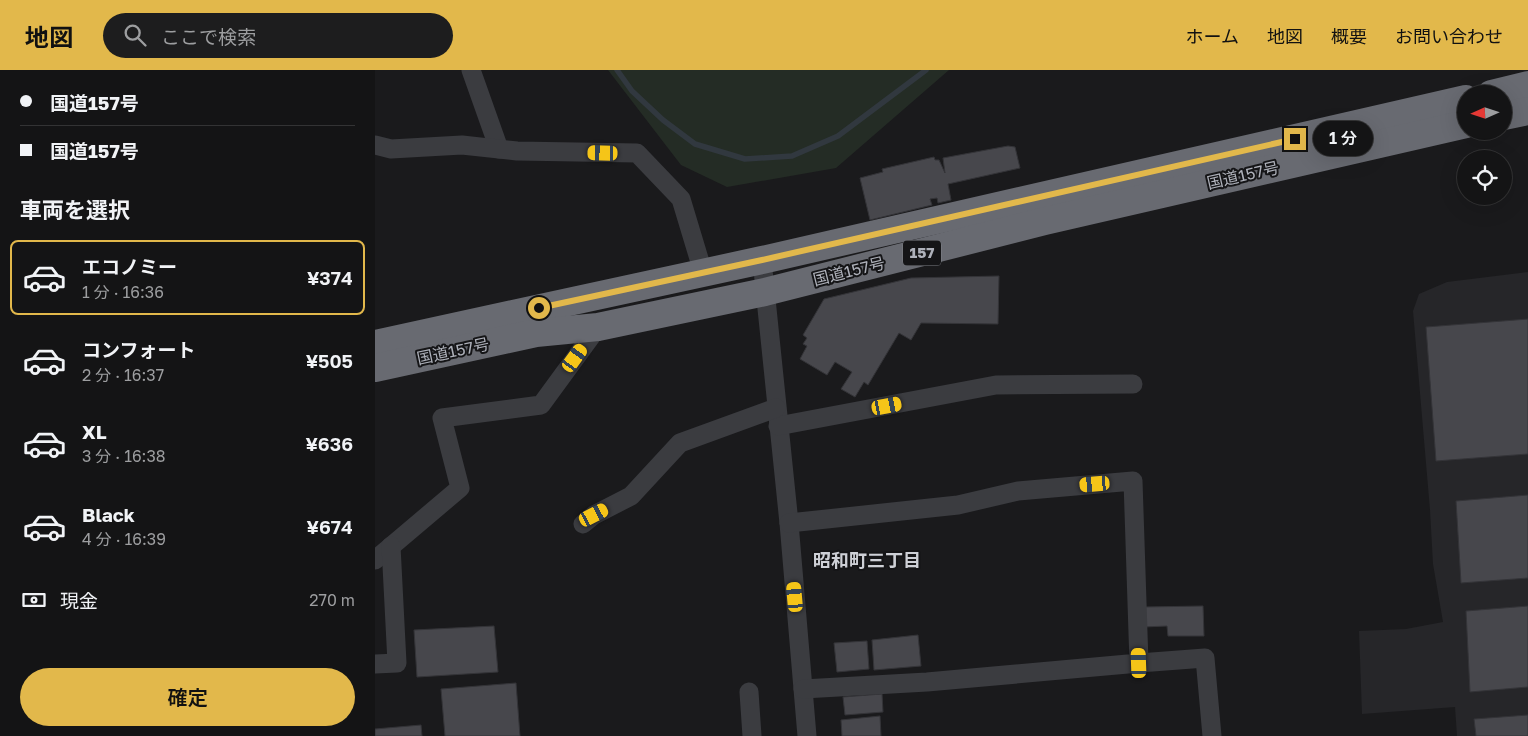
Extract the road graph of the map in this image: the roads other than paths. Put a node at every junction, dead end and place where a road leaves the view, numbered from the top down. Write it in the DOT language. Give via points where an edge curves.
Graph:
graph roads {
  1 [pos="471,70"];
  2 [pos="1528,85"];
  3 [pos="1513,89"];
  4 [pos="1457,102"];
  5 [pos="1528,111"];
  6 [pos="1513,114"];
  7 [pos="1457,126"];
  8 [pos="375,145"];
  9 [pos="499,149"];
  10 [pos="762,260"];
  11 [pos="703,272"];
  12 [pos="765,292"];
  13 [pos="598,327"];
  14 [pos="375,344"];
  15 [pos="375,368"];
  16 [pos="1133,384"];
  17 [pos="776,408"];
  18 [pos="779,426"];
  19 [pos="789,523"];
  20 [pos="583,524"];
  21 [pos="391,546"];
  22 [pos="375,560"];
  23 [pos="1139,663"];
  24 [pos="375,664"];
  25 [pos="803,689"];
  26 [pos="749,692"];
  27 [pos="752,736"];
  28 [pos="807,736"];
  29 [pos="1212,736"];
  1 -- 9 [label="street"];
  2 -- 3 [label="highway"];
  4 -- 10 [label="highway, 国道157号 / 157"];
  5 -- 6 [label="highway"];
  7 -- 12 [label="highway, 国道157号 / 157" via="1045,221"];
  8 -- 9 [label="street" via="391,149 462,145"];
  9 -- 11 [label="street" via="637,153 681,199"];
  10 -- 11 [label="highway, 国道157号 / 157"];
  10 -- 12 [label="street"];
  11 -- 14 [label="highway, 国道157号 / 157"];
  12 -- 13 [label="highway, 国道157号 / 157"];
  12 -- 17 [label="street"];
  13 -- 15 [label="highway, 国道157号 / 157" via="536,333"];
  13 -- 21 [label="street" via="541,405 442,418 460,488"];
  16 -- 18 [label="street" via="996,385"];
  17 -- 18 [label="street"];
  17 -- 20 [label="street" via="680,443 631,496"];
  18 -- 19 [label="street"];
  19 -- 23 [label="street" via="958,505 1018,492 1133,481"];
  19 -- 25 [label="street"];
  21 -- 22 [label="street"];
  21 -- 24 [label="street" via="397,663"];
  23 -- 25 [label="street" via="927,682"];
  23 -- 29 [label="street" via="1205,658"];
  25 -- 28 [label="street"];
  26 -- 27 [label="street"];
}
